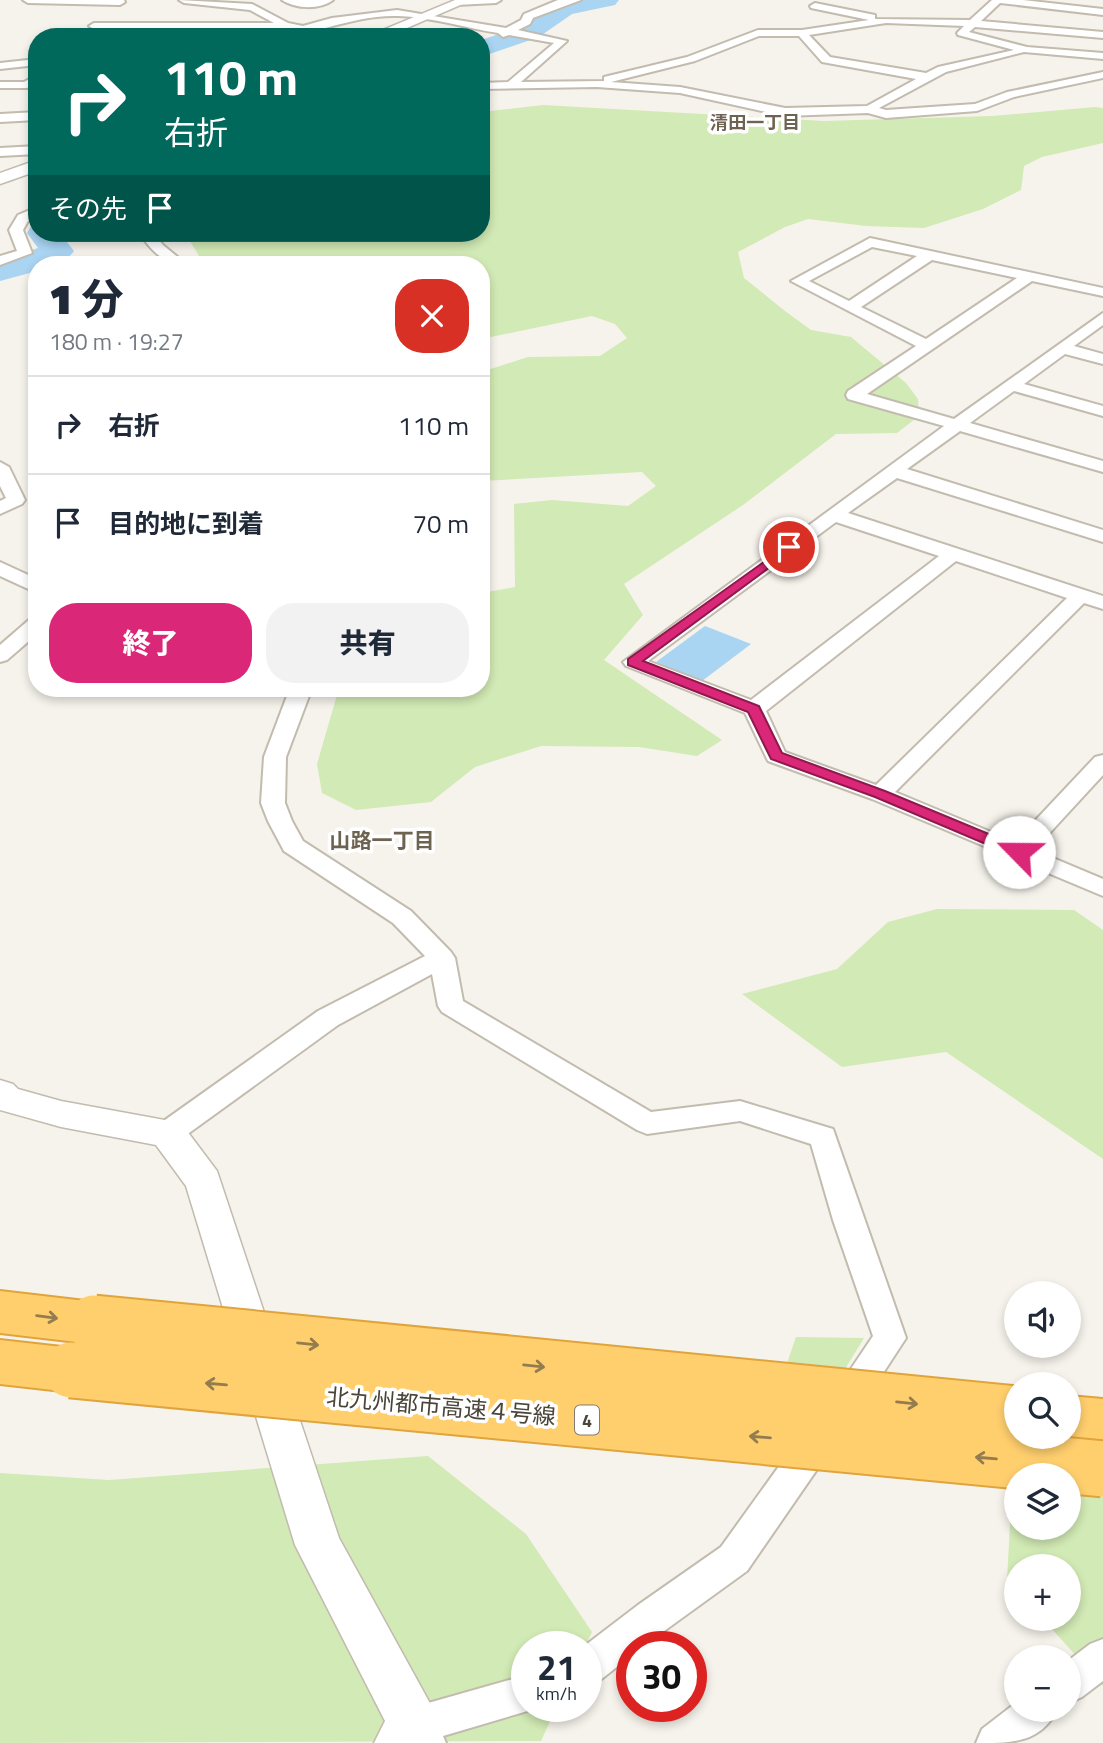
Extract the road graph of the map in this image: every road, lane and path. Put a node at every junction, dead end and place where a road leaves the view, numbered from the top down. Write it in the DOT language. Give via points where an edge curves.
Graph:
graph roads {
  1 [pos="28,0"];
  2 [pos="184,0"];
  3 [pos="287,0"];
  4 [pos="328,0"];
  5 [pos="496,0"];
  6 [pos="576,0"];
  7 [pos="998,0"];
  8 [pos="1049,0"];
  9 [pos="123,1"];
  10 [pos="463,2"];
  11 [pos="301,5"];
  12 [pos="1103,5"];
  13 [pos="815,6"];
  14 [pos="1103,12"];
  15 [pos="427,16"];
  16 [pos="886,20"];
  17 [pos="332,21"];
  18 [pos="285,24"];
  19 [pos="972,24"];
  20 [pos="94,26"];
  21 [pos="309,28"];
  22 [pos="396,28"];
  23 [pos="520,33"];
  24 [pos="803,33"];
  25 [pos="1103,35"];
  26 [pos="490,39"];
  27 [pos="991,41"];
  28 [pos="967,47"];
  29 [pos="1027,50"];
  30 [pos="943,56"];
  31 [pos="1103,56"];
  32 [pos="28,63"];
  33 [pos="962,63"];
  34 [pos="0,66"];
  35 [pos="1103,75"];
  36 [pos="928,77"];
  37 [pos="28,82"];
  38 [pos="597,83"];
  39 [pos="0,85"];
  40 [pos="512,85"];
  41 [pos="490,86"];
  42 [pos="869,110"];
  43 [pos="28,116"];
  44 [pos="0,118"];
  45 [pos="28,150"];
  46 [pos="0,152"];
  47 [pos="28,168"];
  48 [pos="0,179"];
  49 [pos="28,216"];
  50 [pos="153,242"];
  51 [pos="929,255"];
  52 [pos="168,256"];
  53 [pos="0,261"];
  54 [pos="1030,276"];
  55 [pos="1103,292"];
  56 [pos="850,307"];
  57 [pos="1103,318"];
  58 [pos="926,345"];
  59 [pos="1062,348"];
  60 [pos="1103,359"];
  61 [pos="1010,386"];
  62 [pos="1103,411"];
  63 [pos="957,425"];
  64 [pos="0,467"];
  65 [pos="1103,467"];
  66 [pos="894,471"];
  67 [pos="0,508"];
  68 [pos="834,515"];
  69 [pos="1103,537"];
  70 [pos="953,554"];
  71 [pos="0,568"];
  72 [pos="28,582"];
  73 [pos="1080,596"];
  74 [pos="1103,603"];
  75 [pos="28,631"];
  76 [pos="0,656"];
  77 [pos="298,697"];
  78 [pos="754,709"];
  79 [pos="1103,762"];
  80 [pos="880,794"];
  81 [pos="1019,852"];
  82 [pos="1103,888"];
  83 [pos="442,958"];
  84 [pos="0,1093"];
  85 [pos="168,1133"];
  86 [pos="0,1312"];
  87 [pos="0,1362"];
  88 [pos="1004,1413"];
  89 [pos="1092,1433"];
  90 [pos="602,1655"];
  91 [pos="1103,1657"];
  92 [pos="1081,1674"];
  93 [pos="511,1700"];
  94 [pos="1023,1722"];
  95 [pos="413,1737"];
  96 [pos="996,1743"];
  1 -- 9 [label="street"];
  2 -- 18 [label="street" via="253,7"];
  3 -- 11 [label="street"];
  4 -- 11 [label="street"];
  5 -- 10 [label="street"];
  6 -- 23 [label="street" via="528,16"];
  7 -- 14 [label="street"];
  7 -- 19 [label="street"];
  8 -- 12 [label="street"];
  9 -- 20 [label="street" via="100,12"];
  10 -- 15 [label="street"];
  11 -- 17 [label="street"];
  13 -- 16 [label="street"];
  15 -- 17 [label="street" via="397,13"];
  15 -- 22 [label="street"];
  15 -- 23 [label="street"];
  16 -- 19 [label="street"];
  16 -- 24 [label="street"];
  17 -- 21 [label="street"];
  18 -- 20 [label="street"];
  18 -- 21 [label="street"];
  19 -- 25 [label="street"];
  19 -- 27 [label="street" via="962,33"];
  23 -- 26 [label="street"];
  23 -- 40 [label="street" via="562,41"];
  24 -- 36 [label="street" via="826,60"];
  24 -- 38 [label="street" via="745,36 691,59"];
  27 -- 28 [label="street"];
  27 -- 29 [label="street"];
  29 -- 31 [label="street"];
  29 -- 33 [label="street"];
  30 -- 33 [label="street"];
  32 -- 34 [label="street"];
  33 -- 36 [label="street"];
  35 -- 42 [label="street" via="1011,94 977,107 886,114"];
  36 -- 42 [label="street"];
  37 -- 39 [label="street"];
  38 -- 40 [label="street"];
  38 -- 42 [label="street" via="680,90 785,112"];
  40 -- 41 [label="street"];
  43 -- 44 [label="street"];
  45 -- 46 [label="street"];
  47 -- 48 [label="street"];
  49 -- 53 [label="street" via="16,230 25,253"];
  50 -- 52 [label="street"];
  51 -- 54 [label="street"];
  51 -- 56 [label="street"];
  51 -- 56 [label="street" via="870,242 798,281"];
  54 -- 55 [label="street"];
  54 -- 58 [label="street"];
  56 -- 58 [label="street"];
  57 -- 59 [label="street"];
  58 -- 63 [label="street" via="854,394"];
  59 -- 60 [label="street"];
  59 -- 61 [label="street"];
  61 -- 62 [label="street"];
  61 -- 63 [label="street"];
  63 -- 65 [label="street"];
  63 -- 66 [label="street"];
  64 -- 67 [label="street" via="16,500"];
  66 -- 68 [label="street"];
  66 -- 69 [label="street"];
  68 -- 70 [label="street"];
  68 -- 78 [label="street" via="633,662"];
  70 -- 73 [label="street"];
  70 -- 78 [label="street"];
  71 -- 72 [label="street"];
  73 -- 74 [label="street"];
  73 -- 80 [label="street"];
  75 -- 76 [label="street"];
  77 -- 83 [label="street" via="275,757 273,803 279,821 293,846 402,917"];
  78 -- 80 [label="street" via="776,756"];
  79 -- 81 [label="street"];
  80 -- 81 [label="street"];
  81 -- 82 [label="street"];
  83 -- 85 [label="street" via="328,1018"];
  83 -- 90 [label="street" via="451,1006 647,1123 740,1111 823,1137 890,1338 734,1559"];
  84 -- 85 [label="street" via="6,1099 61,1114"];
  85 -- 95 [label="street" via="204,1181 318,1545"];
  86 -- 88 [label="highway, one-way, bridge"];
  89 -- 87 [label="highway, 北九州都市高速４号線 / 4, one-way, bridge"];
  91 -- 92 [label="street"];
  93 -- 95 [label="street"];
  94 -- 96 [label="street"];
}
